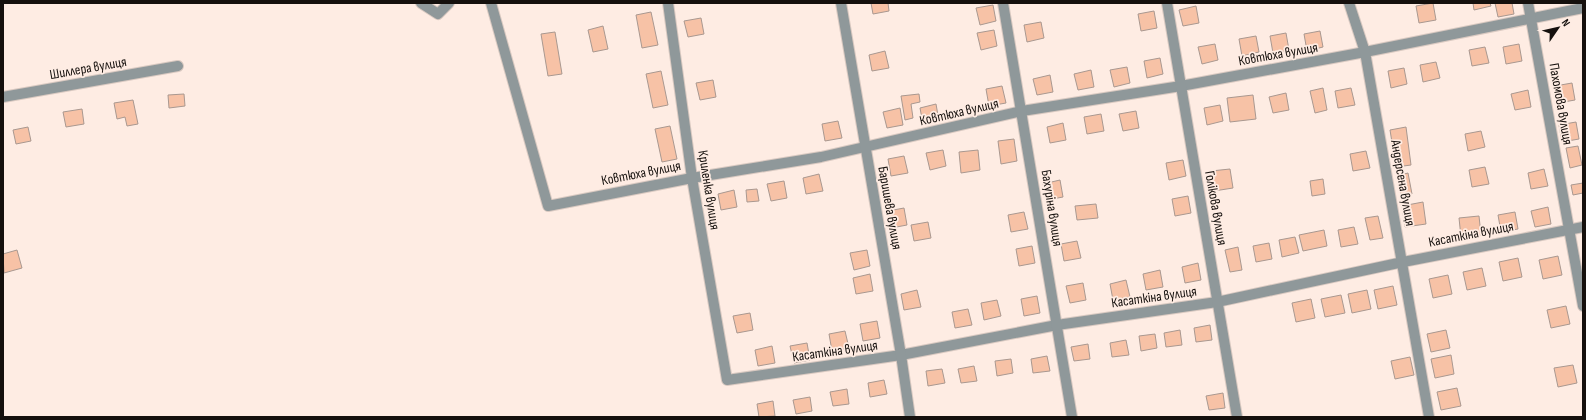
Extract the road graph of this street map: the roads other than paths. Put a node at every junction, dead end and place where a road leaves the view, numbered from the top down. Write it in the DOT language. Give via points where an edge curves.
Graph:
graph roads {
  1 [pos="421,3"];
  2 [pos="449,3"];
  3 [pos="491,3"];
  4 [pos="668,3"];
  5 [pos="841,3"];
  6 [pos="1003,3"];
  7 [pos="1167,3"];
  8 [pos="1349,3"];
  9 [pos="1528,3"];
  10 [pos="1583,8"];
  11 [pos="1531,19"];
  12 [pos="1365,52"];
  13 [pos="178,66"];
  14 [pos="1181,86"];
  15 [pos="3,97"];
  16 [pos="1022,111"];
  17 [pos="865,148"];
  18 [pos="692,178"];
  19 [pos="1583,227"];
  20 [pos="1570,229"];
  21 [pos="1403,262"];
  22 [pos="1218,302"];
  23 [pos="1583,306"];
  24 [pos="1058,325"];
  25 [pos="901,356"];
  26 [pos="727,380"];
  27 [pos="910,417"];
  28 [pos="1072,417"];
  29 [pos="1237,417"];
  30 [pos="1429,417"];
  1 -- 2 [label="street" via="438,14"];
  3 -- 18 [label="street, Ковтюха вулиця" via="548,206"];
  4 -- 18 [label="street, Криленка вулиця"];
  5 -- 17 [label="street, Баришева вулиця"];
  6 -- 16 [label="street, Бахуріна вулиця"];
  7 -- 14 [label="street, Голікова вулиця"];
  8 -- 12 [label="street, Андерсена вулиця"];
  9 -- 11 [label="street, Пахомова вулиця"];
  10 -- 11 [label="street, Ковтюха вулиця"];
  11 -- 12 [label="street, Ковтюха вулиця"];
  11 -- 20 [label="street, Пахомова вулиця"];
  12 -- 14 [label="street, Ковтюха вулиця"];
  12 -- 21 [label="street, Андерсена вулиця"];
  13 -- 15 [label="street, Шиллера вулиця"];
  14 -- 16 [label="street, Ковтюха вулиця"];
  14 -- 22 [label="street, Голікова вулиця"];
  16 -- 17 [label="street, Ковтюха вулиця"];
  16 -- 24 [label="street, Бахуріна вулиця"];
  17 -- 18 [label="street, Ковтюха вулиця"];
  17 -- 25 [label="street, Баришева вулиця"];
  18 -- 26 [label="street, Криленка вулиця"];
  19 -- 20 [label="street, Касаткіна вулиця"];
  20 -- 21 [label="street, Касаткіна вулиця"];
  20 -- 23 [label="street, Пахомова вулиця"];
  21 -- 22 [label="street, Касаткіна вулиця"];
  21 -- 30 [label="street, Андерсена вулиця"];
  22 -- 24 [label="street, Касаткіна вулиця"];
  22 -- 29 [label="street, Голікова вулиця"];
  24 -- 25 [label="street, Касаткіна вулиця"];
  24 -- 28 [label="street, Бахуріна вулиця"];
  25 -- 26 [label="street, Касаткіна вулиця"];
  25 -- 27 [label="street, Баришева вулиця"];
}
